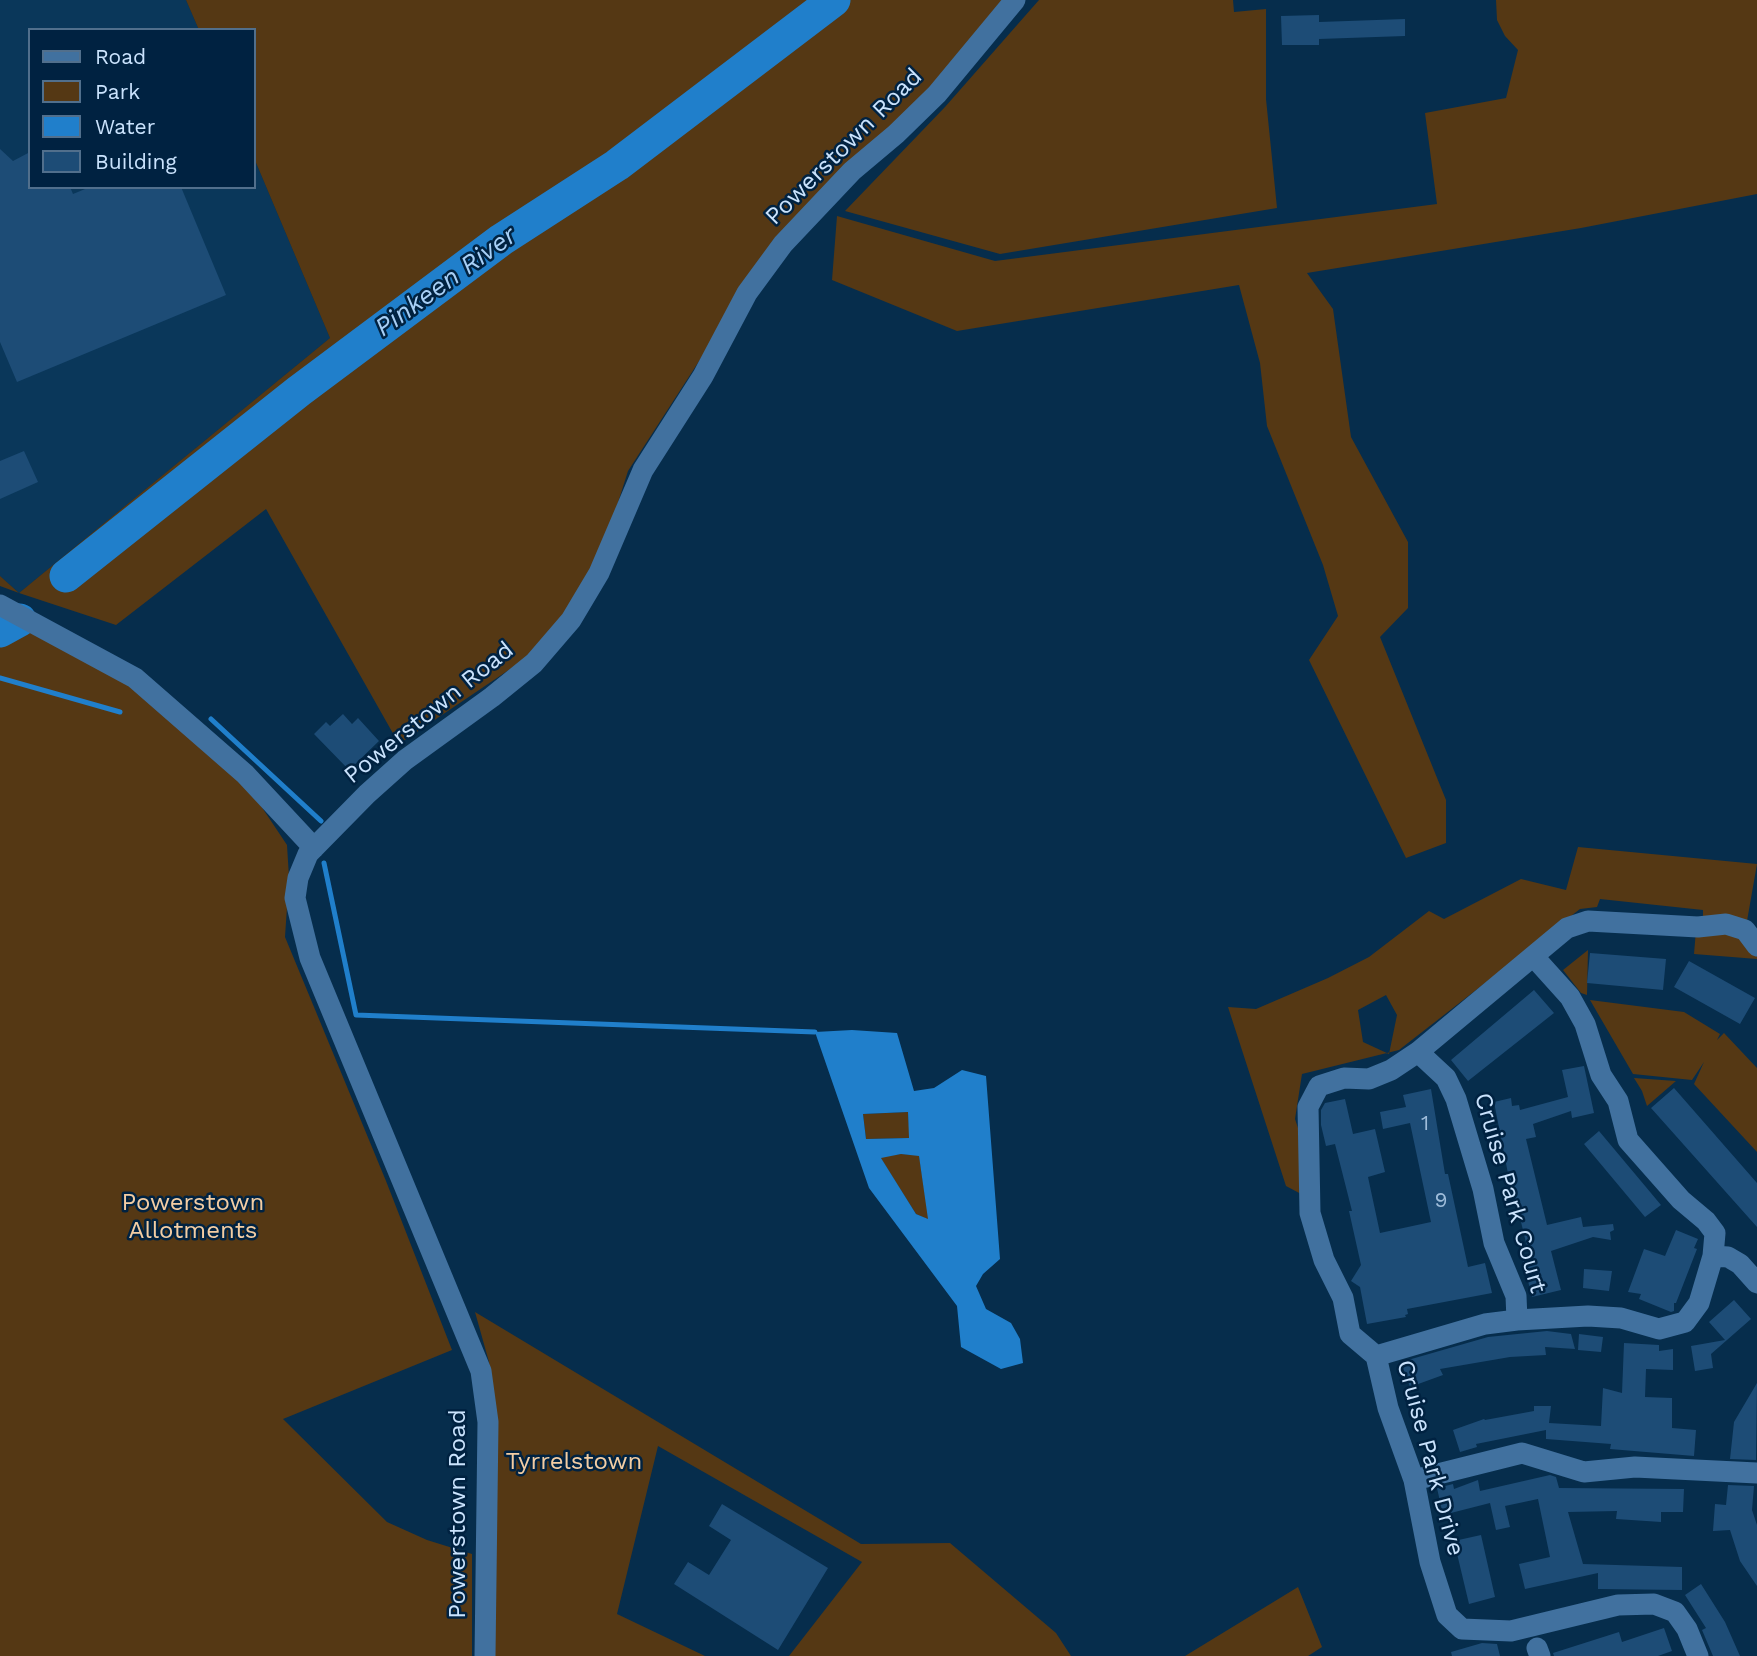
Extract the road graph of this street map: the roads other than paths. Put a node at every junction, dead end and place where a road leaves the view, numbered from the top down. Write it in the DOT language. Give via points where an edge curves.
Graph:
graph roads {
  1 [pos="1015,0"];
  2 [pos="0,605"];
  3 [pos="314,848"];
  4 [pos="1757,946"];
  5 [pos="1534,957"];
  6 [pos="1418,1052"];
  7 [pos="1713,1256"];
  8 [pos="1757,1283"];
  9 [pos="1517,1320"];
  10 [pos="1376,1356"];
  11 [pos="1757,1473"];
  12 [pos="1414,1480"];
  13 [pos="485,1656"];
  14 [pos="1698,1656"];
  1 -- 3 [label="street, Powerstown Road" via="937,94 783,244 747,293 703,376 643,470 599,573 570,620 534,663 405,760"];
  2 -- 3 [label="street" via="135,678 245,774"];
  3 -- 13 [label="street, Powerstown Road" via="298,878 295,898 310,958 481,1371 488,1422"];
  4 -- 5 [label="street, Cruise Park Drive" via="1745,930 1726,924 1698,927 1588,921 1567,928"];
  5 -- 6 [label="street, Cruise Park Drive"];
  5 -- 7 [label="street" via="1570,997 1585,1024 1601,1075 1618,1101 1628,1140 1715,1233"];
  6 -- 9 [label="street, Cruise Park Court" via="1446,1078 1456,1099 1494,1243 1516,1296"];
  6 -- 10 [label="street, Cruise Park Drive" via="1369,1079 1344,1078 1319,1086 1308,1107 1310,1213 1324,1260 1343,1298 1350,1334"];
  7 -- 8 [label="street" via="1728,1256"];
  7 -- 9 [label="street" via="1699,1303 1685,1322 1659,1329 1621,1318"];
  9 -- 10 [label="street" via="1485,1324"];
  10 -- 12 [label="street, Cruise Park Drive" via="1388,1408"];
  11 -- 12 [label="street" via="1635,1467 1584,1472 1522,1453"];
  12 -- 14 [label="street, Cruise Park Drive" via="1430,1562 1447,1615 1462,1629 1511,1630 1618,1605 1654,1604 1675,1612"];
}
